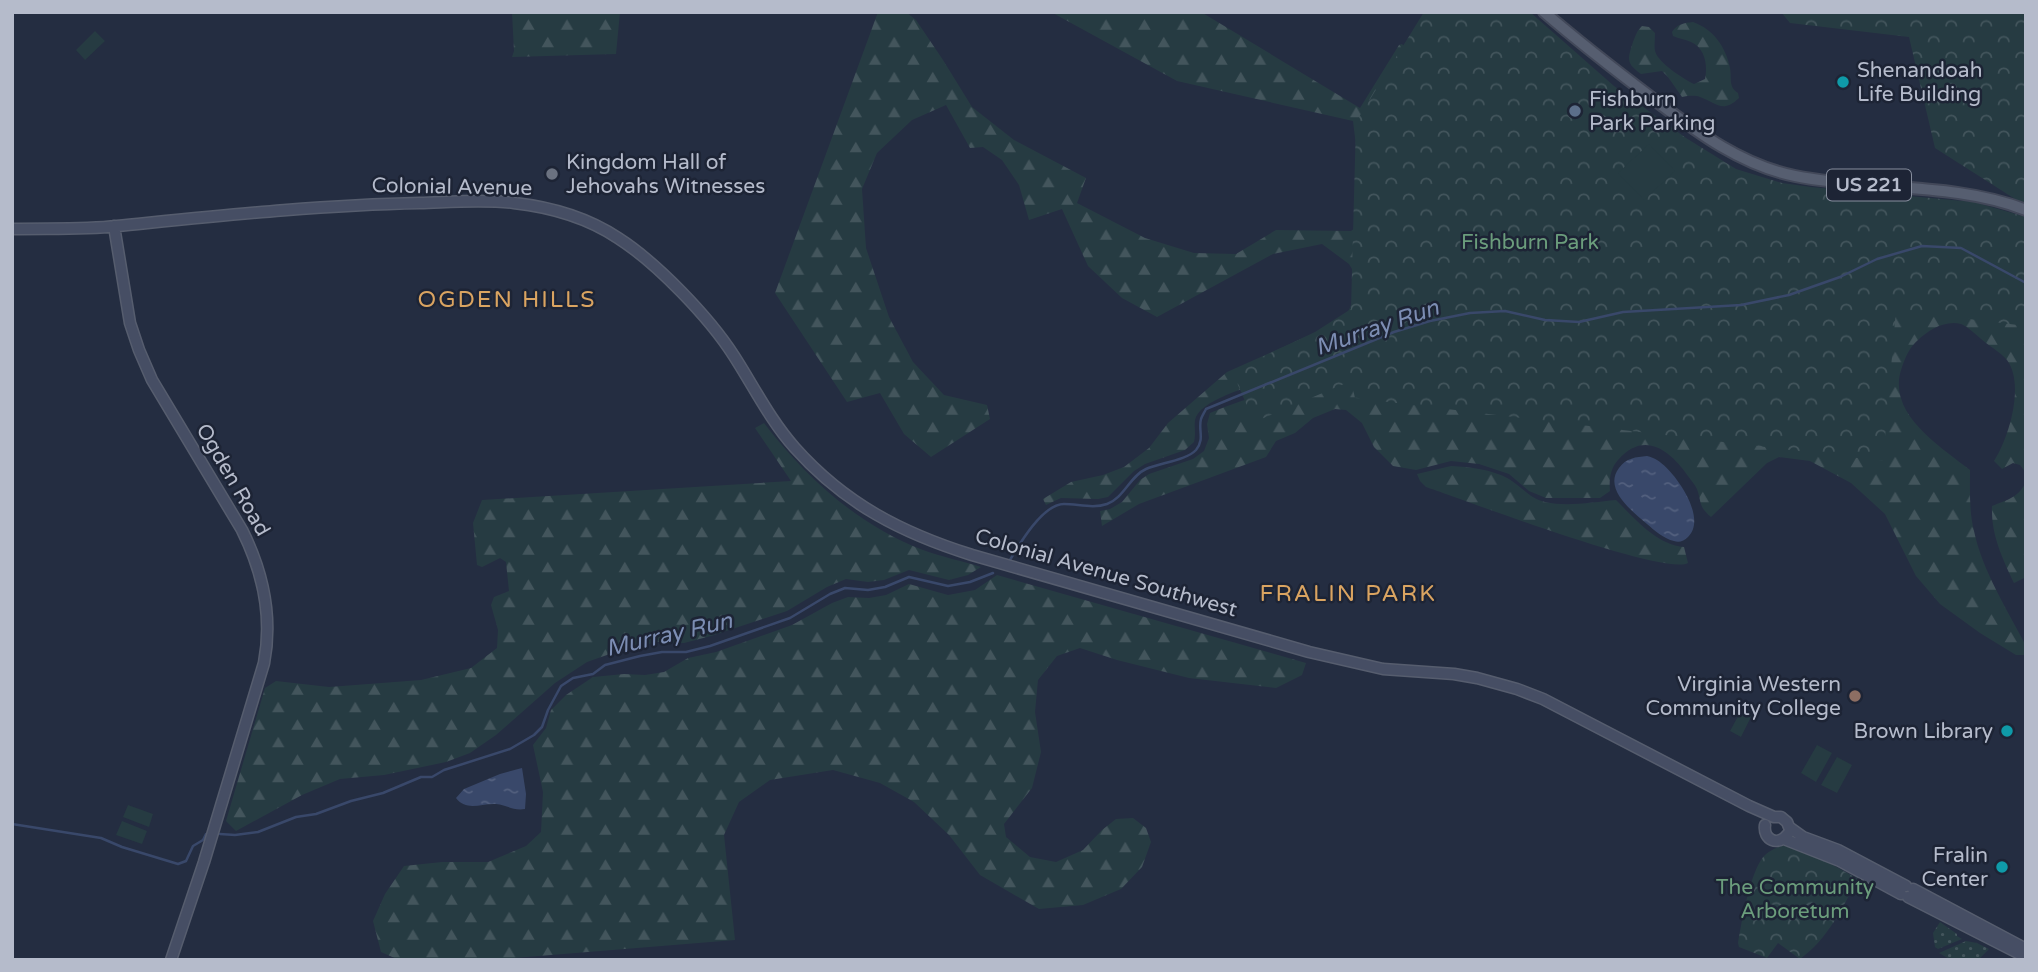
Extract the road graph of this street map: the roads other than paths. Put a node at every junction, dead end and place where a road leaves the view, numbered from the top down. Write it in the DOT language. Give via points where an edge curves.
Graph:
graph roads {
  1 [pos="1544,12"];
  2 [pos="2026,210"];
  3 [pos="114,226"];
  4 [pos="12,229"];
  5 [pos="818,471"];
  6 [pos="1749,806"];
  7 [pos="1774,817"];
  8 [pos="1765,825"];
  9 [pos="1789,827"];
  10 [pos="1784,839"];
  11 [pos="1907,892"];
  12 [pos="2026,949"];
  13 [pos="2026,957"];
  14 [pos="171,960"];
  1 -- 2 [label="main road, US 221" via="1672,113 1749,162 1816,180 1981,197"];
  3 -- 4 [label="main road, Colonial Avenue"];
  3 -- 5 [label="main road, Colonial Avenue" via="372,204 512,202 573,216 619,238 689,301 721,338 780,429"];
  3 -- 14 [label="main road, Ogden Road" via="139,350 255,555 266,603 264,663"];
  5 -- 6 [label="main road, Colonial Avenue Southwest" via="879,517 923,539 972,555 1320,655 1383,668 1465,676 1517,689"];
  6 -- 7 [label="main road, Colonial Avenue Southwest"];
  6 -- 8 [label="main road, Colonial Avenue Southwest"];
  7 -- 8 [label="main road"];
  7 -- 9 [label="main road" via="1784,819"];
  8 -- 10 [label="main road" via="1770,840"];
  9 -- 10 [label="main road"];
  9 -- 11 [label="main road"];
  10 -- 11 [label="main road"];
  11 -- 12 [label="main road"];
  11 -- 13 [label="main road"];
}
